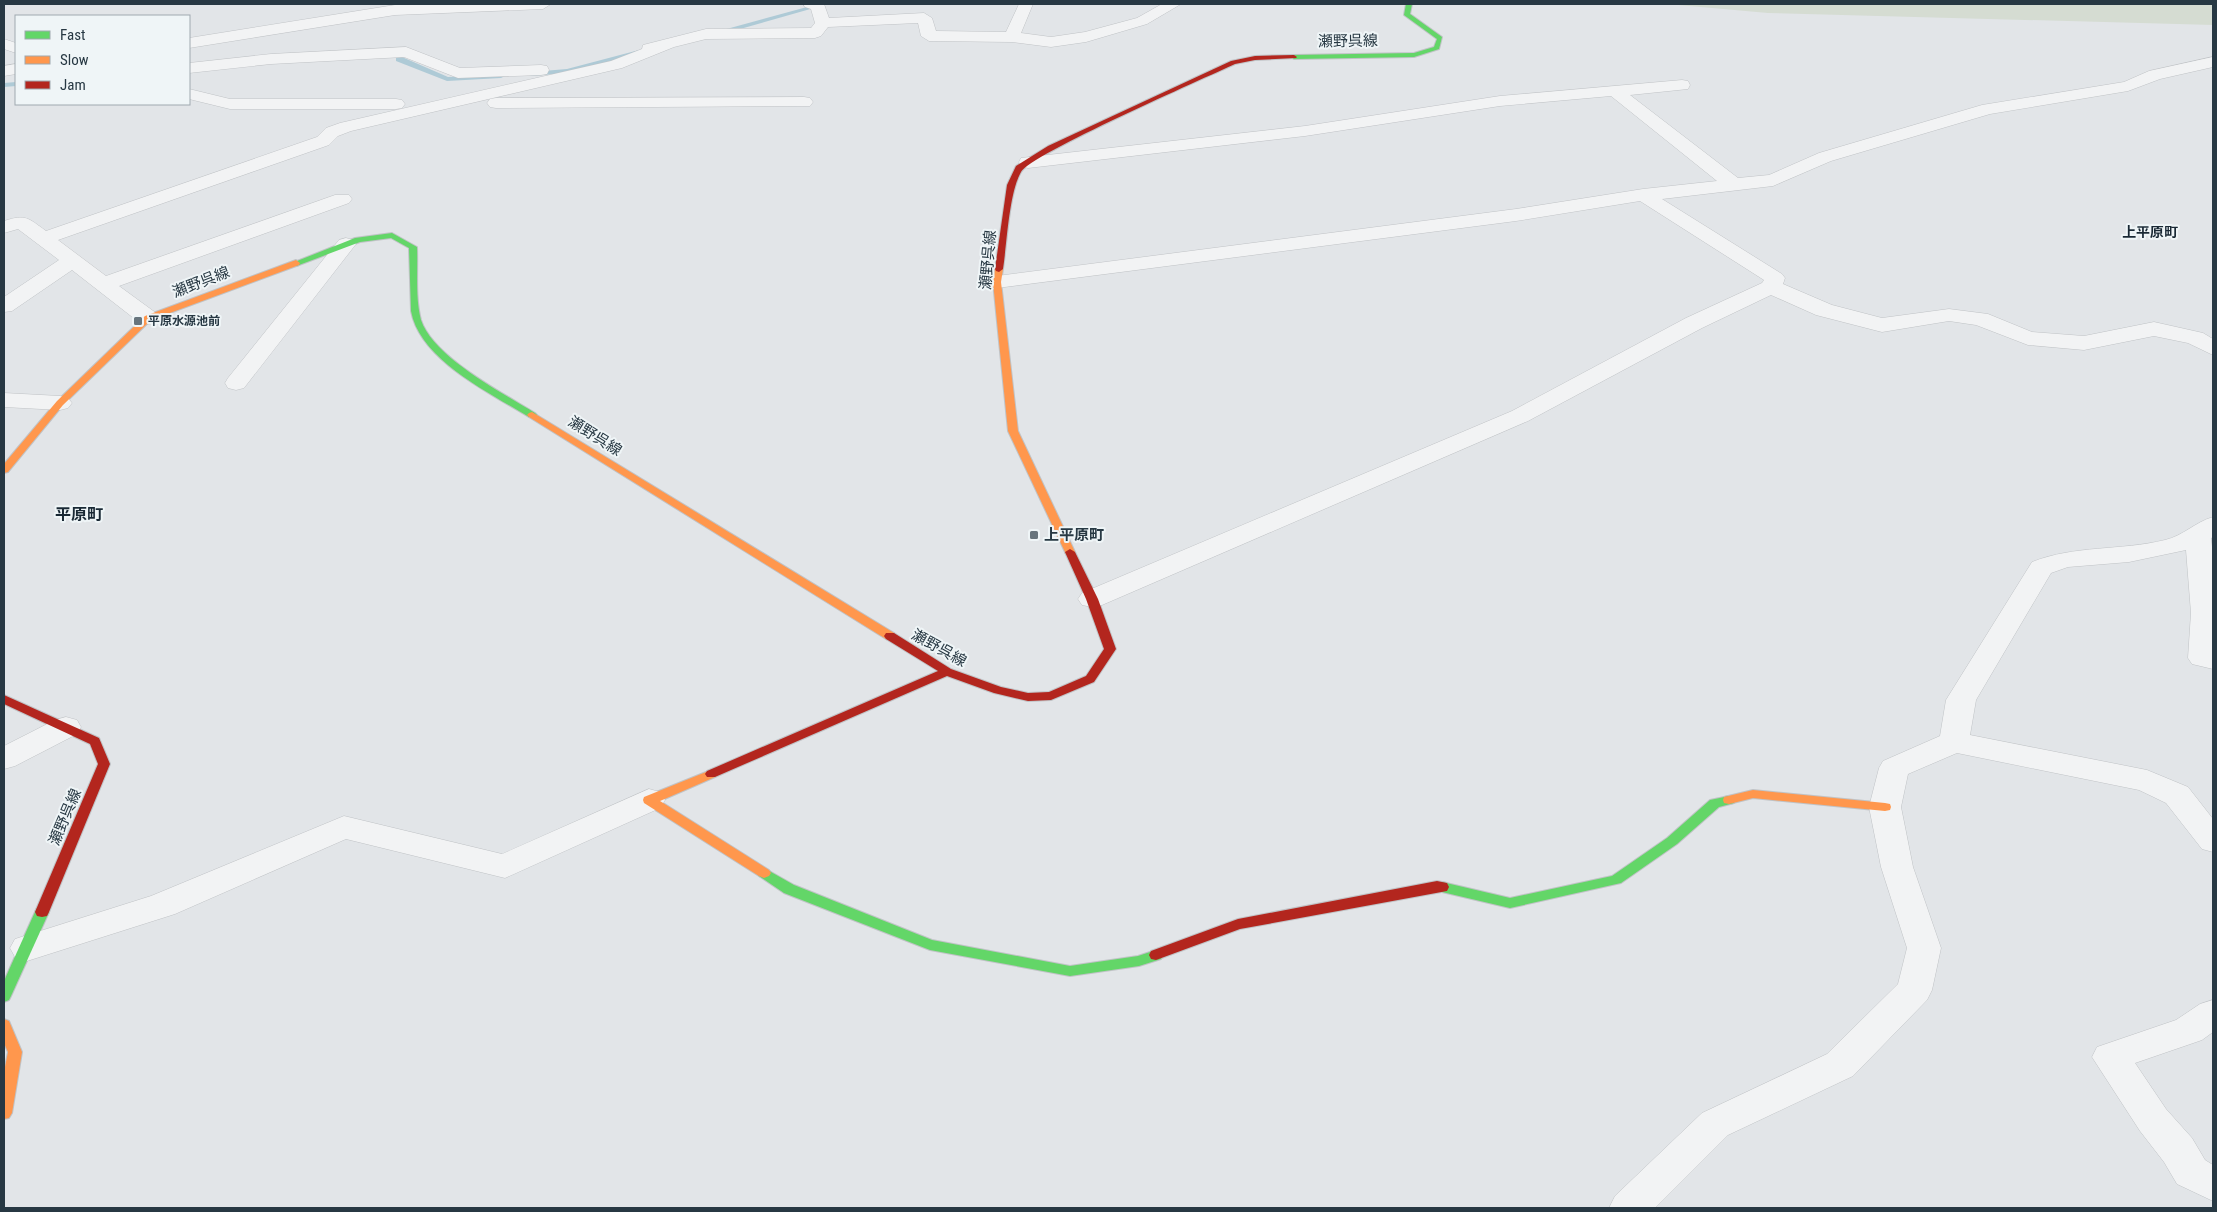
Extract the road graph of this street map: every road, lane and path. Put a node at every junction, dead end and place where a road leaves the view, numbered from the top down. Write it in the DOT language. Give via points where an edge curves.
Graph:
graph roads {
  1 [pos="543,4"];
  2 [pos="810,4"];
  3 [pos="1026,4"];
  4 [pos="1173,4"];
  5 [pos="1409,4"];
  6 [pos="823,23"];
  7 [pos="1012,37"];
  8 [pos="190,43"];
  9 [pos="667,45"];
  10 [pos="2213,62"];
  11 [pos="190,68"];
  12 [pos="1682,85"];
  13 [pos="1614,90"];
  14 [pos="190,94"];
  15 [pos="804,102"];
  16 [pos="443,104"];
  17 [pos="1028,162"];
  18 [pos="1733,184"];
  19 [pos="1643,195"];
  20 [pos="342,199"];
  21 [pos="4,227"];
  22 [pos="42,238"];
  23 [pos="346,244"];
  24 [pos="72,260"];
  25 [pos="997,282"];
  26 [pos="104,284"];
  27 [pos="1771,287"];
  28 [pos="4,306"];
  29 [pos="148,318"];
  30 [pos="2213,348"];
  31 [pos="236,383"];
  32 [pos="4,400"];
  33 [pos="60,403"];
  34 [pos="4,470"];
  35 [pos="2205,531"];
  36 [pos="1092,599"];
  37 [pos="2213,660"];
  38 [pos="947,672"];
  39 [pos="4,699"];
  40 [pos="66,727"];
  41 [pos="1954,742"];
  42 [pos="4,759"];
  43 [pos="648,800"];
  44 [pos="1885,807"];
  45 [pos="2213,841"];
  46 [pos="27,948"];
  47 [pos="4,996"];
  48 [pos="2213,1014"];
  49 [pos="4,1025"];
  50 [pos="4,1113"];
  51 [pos="2213,1184"];
  52 [pos="1629,1208"];
  1 -- 8 [label="street" via="395,10"];
  2 -- 6 [label="street" via="817,5"];
  3 -- 7 [label="street"];
  4 -- 7 [label="street" via="1142,21 1086,37 1051,42"];
  5 -- 17 [label="main road, 瀬野呉線" via="1406,15 1440,38 1437,48 1414,55 1255,58 1234,62 1059,144"];
  6 -- 7 [label="street" via="924,18 929,36"];
  6 -- 9 [label="street" via="815,33 706,34"];
  9 -- 11 [label="street" via="554,69 458,73 406,52 271,59"];
  9 -- 16 [label="street" via="616,65"];
  10 -- 18 [label="street" via="2155,75 2128,86 1988,109 1824,158 1773,180"];
  12 -- 13 [label="street"];
  13 -- 17 [label="street" via="1500,101 1305,131"];
  13 -- 18 [label="street"];
  14 -- 16 [label="street" via="230,104"];
  15 -- 16 [label="street"];
  16 -- 22 [label="street" via="346,127 332,132 323,141"];
  17 -- 25 [label="main road, 瀬野呉線" via="1019,168 1012,185"];
  18 -- 19 [label="street"];
  19 -- 25 [label="street"];
  19 -- 27 [label="street" via="1775,278"];
  20 -- 26 [label="street"];
  21 -- 22 [label="street" via="21,222"];
  22 -- 24 [label="street"];
  23 -- 29 [label="main road, 瀬野呉線"];
  23 -- 31 [label="street"];
  23 -- 38 [label="main road, 瀬野呉線" via="392,235 413,247 417,322 436,351 479,382"];
  24 -- 26 [label="street"];
  24 -- 28 [label="street"];
  25 -- 36 [label="main road, 瀬野呉線" via="1013,431"];
  26 -- 29 [label="street"];
  27 -- 30 [label="street" via="1824,310 1882,326 1950,315 1980,319 2028,338 2084,343 2154,329 2195,338"];
  27 -- 36 [label="street" via="1694,323 1520,416"];
  29 -- 33 [label="main road, 瀬野呉線"];
  32 -- 33 [label="street"];
  33 -- 34 [label="main road, 瀬野呉線"];
  35 -- 37 [label="street" via="2205,637 2202,658"];
  35 -- 41 [label="street" via="2146,552 2083,556 2059,560 2040,568 1961,700"];
  36 -- 38 [label="main road, 瀬野呉線" via="1110,649 1090,679 1051,696 1028,697"];
  38 -- 43 [label="main road"];
  39 -- 40 [label="main road, 瀬野呉線"];
  40 -- 42 [label="street"];
  40 -- 46 [label="main road, 瀬野呉線" via="96,741 104,764"];
  41 -- 44 [label="street" via="1894,768"];
  41 -- 45 [label="street" via="2146,781 2177,795"];
  43 -- 44 [label="main road" via="789,888 930,944 1070,971 1139,961 1238,924 1437,886 1510,903 1616,880 1672,840 1715,803 1752,794"];
  43 -- 46 [label="street" via="505,866 344,827 163,905"];
  44 -- 52 [label="street" via="1897,867 1924,948 1914,990 1840,1065 1715,1124"];
  46 -- 47 [label="main road, 瀬野呉線"];
  48 -- 51 [label="street" via="2189,1030 2110,1057 2191,1172"];
  49 -- 50 [label="main road" via="15,1052"];
}
